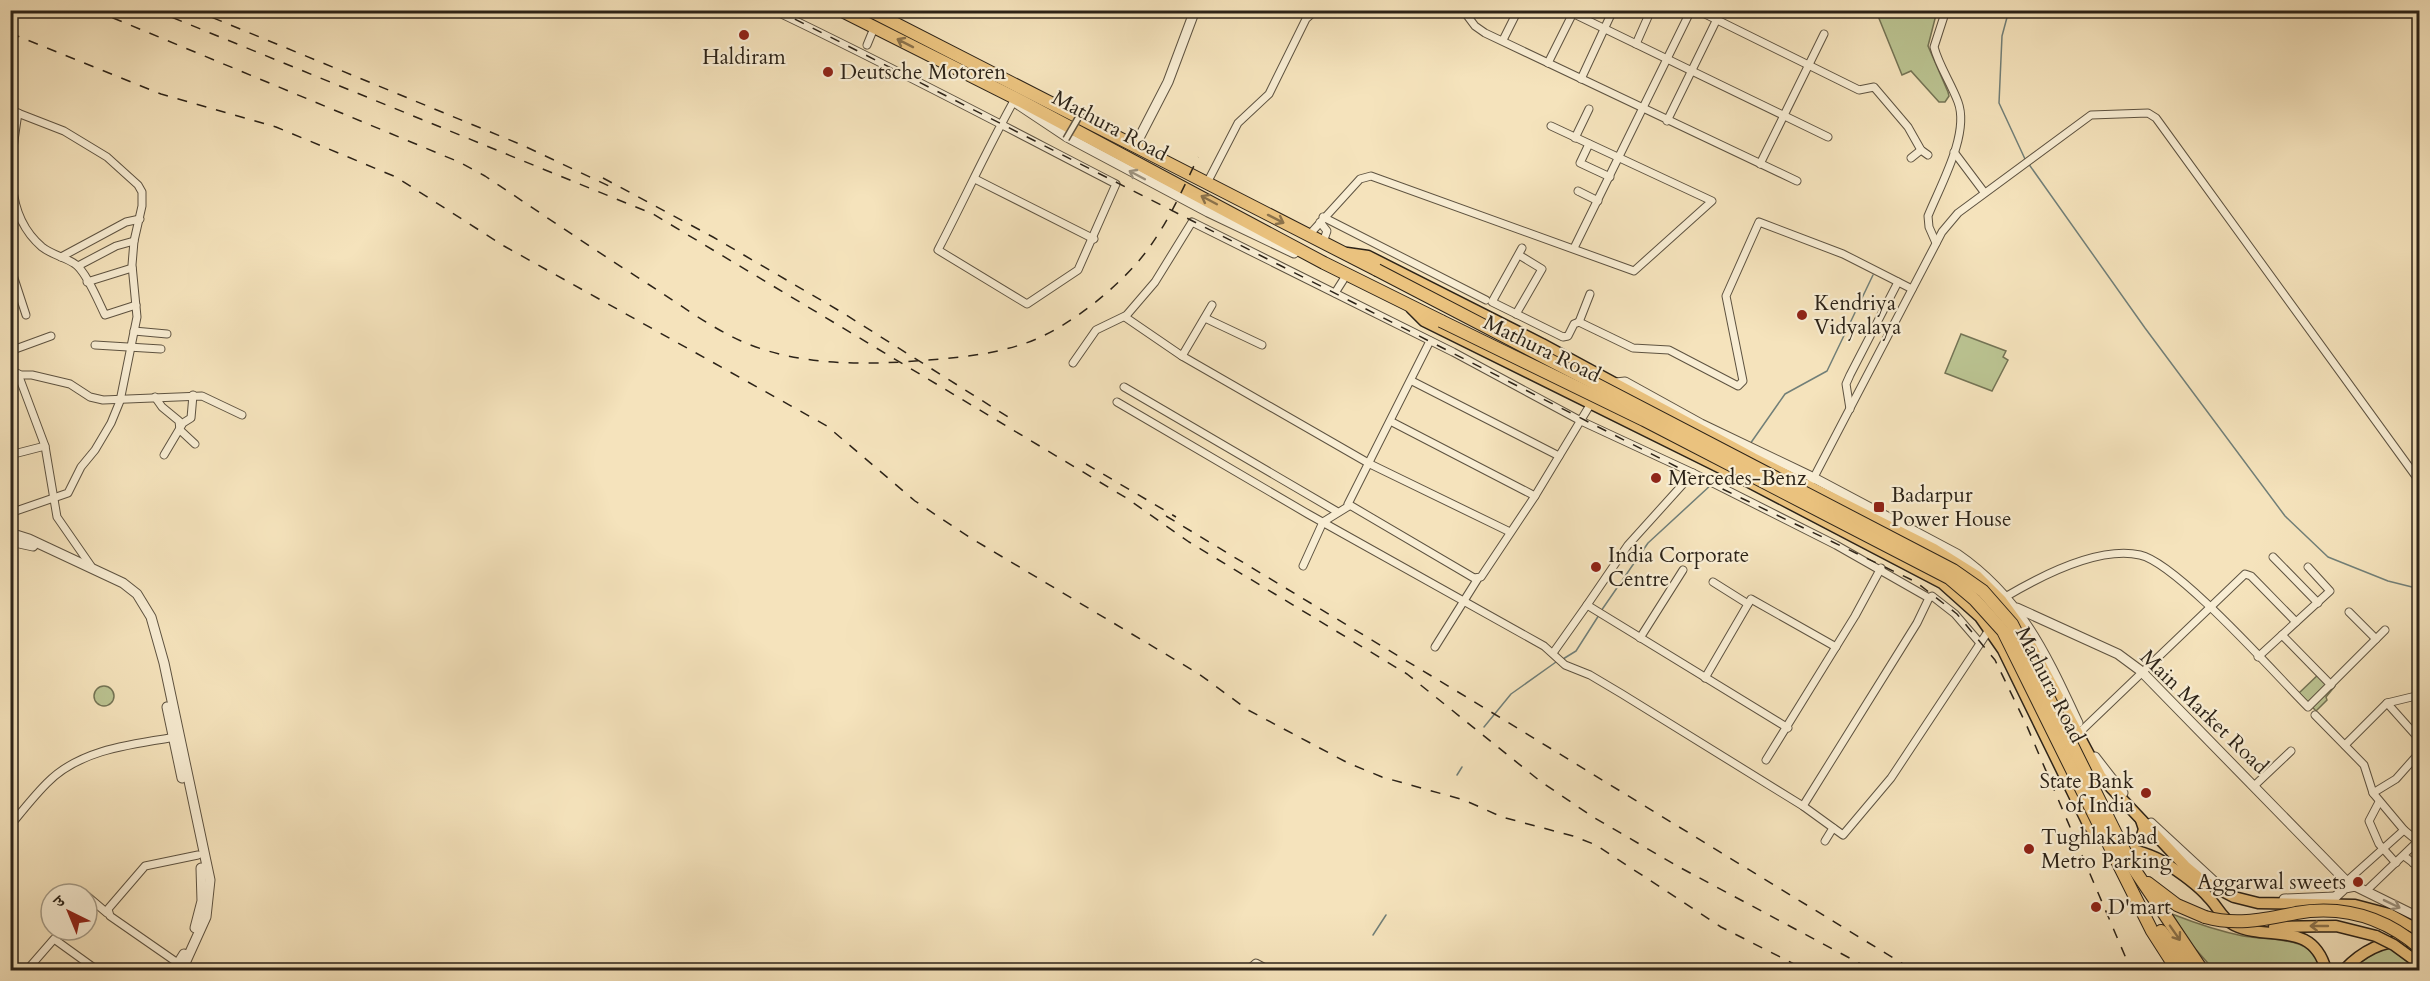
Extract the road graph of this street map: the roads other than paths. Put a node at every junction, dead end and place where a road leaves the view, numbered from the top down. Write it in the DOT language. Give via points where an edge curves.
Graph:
graph roads {
  1 [pos="773,10"];
  2 [pos="840,10"];
  3 [pos="869,10"];
  4 [pos="1195,10"];
  5 [pos="1316,10"];
  6 [pos="1463,10"];
  7 [pos="1518,10"];
  8 [pos="1613,10"];
  9 [pos="1651,10"];
  10 [pos="1691,10"];
  11 [pos="1697,10"];
  12 [pos="1946,10"];
  13 [pos="1571,12"];
  14 [pos="1716,21"];
  15 [pos="874,28"];
  16 [pos="1605,29"];
  17 [pos="1824,34"];
  18 [pos="1503,40"];
  19 [pos="1636,44"];
  20 [pos="867,45"];
  21 [pos="1668,59"];
  22 [pos="1548,63"];
  23 [pos="1808,65"];
  24 [pos="1691,70"];
  25 [pos="1581,79"];
  26 [pos="1014,100"];
  27 [pos="1083,108"];
  28 [pos="1589,109"];
  29 [pos="1642,109"];
  30 [pos="14,112"];
  31 [pos="1784,115"];
  32 [pos="1667,120"];
  33 [pos="1001,125"];
  34 [pos="1551,126"];
  35 [pos="1828,137"];
  36 [pos="1575,138"];
  37 [pos="1066,139"];
  38 [pos="1589,144"];
  39 [pos="1135,146"];
  40 [pos="1921,150"];
  41 [pos="1954,152"];
  42 [pos="1928,155"];
  43 [pos="1911,158"];
  44 [pos="1619,159"];
  45 [pos="1760,164"];
  46 [pos="1610,177"];
  47 [pos="975,179"];
  48 [pos="1797,181"];
  49 [pos="1207,183"];
  50 [pos="1578,191"];
  51 [pos="1984,192"];
  52 [pos="1598,201"];
  53 [pos="140,219"];
  54 [pos="1322,220"];
  55 [pos="1309,235"];
  56 [pos="1094,238"];
  57 [pos="134,241"];
  58 [pos="1323,242"];
  59 [pos="1936,243"];
  60 [pos="1574,248"];
  61 [pos="1342,252"];
  62 [pos="61,257"];
  63 [pos="10,266"];
  64 [pos="78,266"];
  65 [pos="132,268"];
  66 [pos="1347,274"];
  67 [pos="87,282"];
  68 [pos="1898,282"];
  69 [pos="1912,289"];
  70 [pos="1335,293"];
  71 [pos="1590,294"];
  72 [pos="1486,300"];
  73 [pos="136,305"];
  74 [pos="1212,305"];
  75 [pos="1409,306"];
  76 [pos="1516,314"];
  77 [pos="26,315"];
  78 [pos="1125,316"];
  79 [pos="1205,318"];
  80 [pos="1579,322"];
  81 [pos="134,331"];
  82 [pos="166,334"];
  83 [pos="51,336"];
  84 [pos="1431,341"];
  85 [pos="95,345"];
  86 [pos="1262,345"];
  87 [pos="130,348"];
  88 [pos="161,350"];
  89 [pos="10,351"];
  90 [pos="1182,356"];
  91 [pos="1073,363"];
  92 [pos="10,370"];
  93 [pos="18,374"];
  94 [pos="1412,381"];
  95 [pos="1124,387"];
  96 [pos="193,395"];
  97 [pos="155,397"];
  98 [pos="120,401"];
  99 [pos="1117,402"];
  100 [pos="1590,405"];
  101 [pos="1850,409"];
  102 [pos="242,415"];
  103 [pos="1581,421"];
  104 [pos="1392,422"];
  105 [pos="179,428"];
  106 [pos="195,444"];
  107 [pos="45,446"];
  108 [pos="1746,451"];
  109 [pos="10,455"];
  110 [pos="164,455"];
  111 [pos="1559,456"];
  112 [pos="1370,464"];
  113 [pos="1694,473"];
  114 [pos="1783,473"];
  115 [pos="2420,482"];
  116 [pos="1812,483"];
  117 [pos="1770,494"];
  118 [pos="1535,496"];
  119 [pos="54,499"];
  120 [pos="1349,506"];
  121 [pos="1861,508"];
  122 [pos="1336,511"];
  123 [pos="10,513"];
  124 [pos="1323,522"];
  125 [pos="1510,532"];
  126 [pos="1845,532"];
  127 [pos="10,533"];
  128 [pos="10,541"];
  129 [pos="1836,544"];
  130 [pos="2273,557"];
  131 [pos="91,566"];
  132 [pos="1303,566"];
  133 [pos="2308,567"];
  134 [pos="1881,568"];
  135 [pos="1683,570"];
  136 [pos="1477,579"];
  137 [pos="1713,582"];
  138 [pos="128,588"];
  139 [pos="1929,598"];
  140 [pos="1463,600"];
  141 [pos="2005,600"];
  142 [pos="2318,603"];
  143 [pos="1748,604"];
  144 [pos="1589,607"];
  145 [pos="2017,608"];
  146 [pos="2210,608"];
  147 [pos="2349,612"];
  148 [pos="2296,622"];
  149 [pos="1989,630"];
  150 [pos="2385,630"];
  151 [pos="2282,635"];
  152 [pos="1640,638"];
  153 [pos="2376,639"];
  154 [pos="1980,643"];
  155 [pos="1435,647"];
  156 [pos="1836,647"];
  157 [pos="2258,657"];
  158 [pos="1558,658"];
  159 [pos="2141,671"];
  160 [pos="1705,678"];
  161 [pos="2331,685"];
  162 [pos="2420,696"];
  163 [pos="2387,704"];
  164 [pos="2314,714"];
  165 [pos="1788,728"];
  166 [pos="2420,728"];
  167 [pos="2411,730"];
  168 [pos="2081,731"];
  169 [pos="176,737"];
  170 [pos="2420,740"];
  171 [pos="2345,745"];
  172 [pos="2291,751"];
  173 [pos="2420,752"];
  174 [pos="1766,760"];
  175 [pos="2101,777"];
  176 [pos="2254,786"];
  177 [pos="2073,793"];
  178 [pos="2373,793"];
  179 [pos="2379,802"];
  180 [pos="1803,806"];
  181 [pos="2139,817"];
  182 [pos="10,826"];
  183 [pos="1833,828"];
  184 [pos="2404,830"];
  185 [pos="1825,841"];
  186 [pos="2119,847"];
  187 [pos="2384,850"];
  188 [pos="198,855"];
  189 [pos="2404,856"];
  190 [pos="2420,856"];
  191 [pos="2396,863"];
  192 [pos="2413,864"];
  193 [pos="2132,866"];
  194 [pos="2420,868"];
  195 [pos="2126,879"];
  196 [pos="2349,884"];
  197 [pos="2367,890"];
  198 [pos="2332,900"];
  199 [pos="99,906"];
  200 [pos="107,913"];
  201 [pos="2420,918"];
  202 [pos="2253,929"];
  203 [pos="2420,931"];
  204 [pos="2420,942"];
  205 [pos="2420,948"];
  206 [pos="2420,964"];
  207 [pos="180,968"];
  208 [pos="27,970"];
  209 [pos="97,970"];
  210 [pos="1248,970"];
  211 [pos="1269,970"];
  212 [pos="2177,970"];
  213 [pos="2191,970"];
  214 [pos="2202,970"];
  215 [pos="2326,970"];
  216 [pos="2344,970"];
  1 -- 33 [label="street"];
  2 -- 15 [label="highway, Mathura Road"];
  3 -- 39 [label="highway, Mathura Road"];
  4 -- 39 [label="street" via="1168,82"];
  5 -- 49 [label="street" via="1306,19 1267,97 1238,123"];
  6 -- 18 [label="street" via="1475,26"];
  7 -- 18 [label="street"];
  8 -- 16 [label="street"];
  9 -- 19 [label="street"];
  10 -- 21 [label="street"];
  11 -- 14 [label="street"];
  12 -- 41 [label="street" via="1934,47 1959,104"];
  13 -- 16 [label="street"];
  13 -- 22 [label="street"];
  14 -- 23 [label="street"];
  14 -- 24 [label="street"];
  15 -- 20 [label="street"];
  26 -- 15 [label="highway, Mathura Road, one-way"];
  16 -- 19 [label="street"];
  16 -- 25 [label="street"];
  17 -- 23 [label="street"];
  18 -- 22 [label="street"];
  19 -- 21 [label="street"];
  21 -- 24 [label="street"];
  21 -- 29 [label="street"];
  22 -- 25 [label="street"];
  23 -- 31 [label="street"];
  23 -- 40 [label="street" via="1859,90 1874,87 1908,127"];
  24 -- 31 [label="street"];
  24 -- 32 [label="street"];
  25 -- 29 [label="street"];
  26 -- 33 [label="street"];
  66 -- 26 [label="highway, Mathura Road, one-way"];
  27 -- 37 [label="street, bridge"];
  28 -- 36 [label="street"];
  29 -- 32 [label="street"];
  29 -- 44 [label="street"];
  30 -- 53 [label="street" via="64,130 114,162 141,189"];
  30 -- 62 [label="street" via="13,200 39,244"];
  31 -- 35 [label="street"];
  31 -- 45 [label="street"];
  32 -- 45 [label="street"];
  33 -- 47 [label="street"];
  33 -- 56 [label="street" via="1116,184"];
  34 -- 36 [label="street"];
  36 -- 38 [label="street"];
  38 -- 44 [label="street"];
  38 -- 46 [label="street" via="1580,163"];
  39 -- 49 [label="highway, Mathura Road"];
  40 -- 42 [label="street"];
  40 -- 43 [label="street"];
  41 -- 51 [label="street"];
  41 -- 59 [label="street" via="1928,216"];
  44 -- 46 [label="street"];
  44 -- 60 [label="street" via="1712,201 1634,271"];
  45 -- 48 [label="street"];
  46 -- 52 [label="street"];
  47 -- 56 [label="street"];
  47 -- 56 [label="street" via="938,250 1024,304 1075,274"];
  49 -- 55 [label="highway, Mathura Road, one-way"];
  50 -- 52 [label="street"];
  51 -- 59 [label="street" via="1958,213"];
  51 -- 115 [label="street" via="2091,115 2152,114"];
  52 -- 60 [label="street"];
  53 -- 57 [label="street"];
  53 -- 62 [label="street" via="126,222"];
  54 -- 55 [label="street"];
  54 -- 58 [label="street" via="1327,231"];
  54 -- 60 [label="street" via="1360,179 1371,176"];
  54 -- 72 [label="street"];
  55 -- 58 [label="highway, Mathura Road"];
  57 -- 64 [label="street"];
  57 -- 65 [label="street"];
  58 -- 61 [label="highway, Mathura Road"];
  59 -- 69 [label="street"];
  61 -- 108 [label="main road, Mathura Road" via="1368,256"];
  61 -- 193 [label="highway, Mathura Road, bridge" via="1953,570 1983,591 2012,624"];
  62 -- 64 [label="street"];
  63 -- 77 [label="street"];
  64 -- 67 [label="street"];
  65 -- 67 [label="street"];
  65 -- 73 [label="street"];
  66 -- 70 [label="street"];
  66 -- 75 [label="highway, Mathura Road"];
  67 -- 73 [label="street" via="105,316"];
  68 -- 69 [label="street"];
  68 -- 80 [label="street" via="1843,254 1759,222 1726,296 1743,381 1739,386 1669,350 1633,348"];
  68 -- 101 [label="street" via="1846,384"];
  69 -- 101 [label="street"];
  70 -- 78 [label="street" via="1192,222 1155,282"];
  70 -- 84 [label="street"];
  71 -- 80 [label="street"];
  73 -- 81 [label="street"];
  74 -- 79 [label="street"];
  75 -- 100 [label="main road, Mathura Road" via="1424,321"];
  75 -- 195 [label="highway, Mathura Road, bridge" via="1665,431 1949,578 1976,600 2003,631"];
  76 -- 76 [label="street" via="1492,302 1520,251 1542,269"];
  76 -- 80 [label="street" via="1563,337"];
  78 -- 90 [label="street"];
  78 -- 91 [label="street" via="1096,330"];
  79 -- 86 [label="street"];
  79 -- 90 [label="street"];
  81 -- 82 [label="street"];
  81 -- 87 [label="street"];
  83 -- 89 [label="street"];
  84 -- 94 [label="street"];
  84 -- 103 [label="street"];
  85 -- 87 [label="street"];
  87 -- 88 [label="street"];
  87 -- 98 [label="street"];
  90 -- 112 [label="street"];
  92 -- 93 [label="street"];
  93 -- 98 [label="street" via="70,384 94,398"];
  93 -- 107 [label="street"];
  94 -- 104 [label="street"];
  94 -- 111 [label="street"];
  95 -- 122 [label="street"];
  96 -- 97 [label="street"];
  96 -- 102 [label="street" via="207,397"];
  96 -- 105 [label="street" via="191,418"];
  97 -- 98 [label="street"];
  97 -- 105 [label="street" via="179,421"];
  98 -- 119 [label="street" via="70,490"];
  99 -- 124 [label="street"];
  100 -- 103 [label="street"];
  100 -- 117 [label="main road, Mathura Road"];
  101 -- 116 [label="street"];
  103 -- 111 [label="street"];
  103 -- 113 [label="street"];
  104 -- 112 [label="street"];
  104 -- 118 [label="street"];
  105 -- 106 [label="street"];
  105 -- 110 [label="street"];
  107 -- 109 [label="street"];
  107 -- 119 [label="street"];
  108 -- 114 [label="main road, Mathura Road"];
  108 -- 116 [label="street"];
  111 -- 118 [label="street"];
  112 -- 120 [label="street"];
  112 -- 125 [label="street"];
  113 -- 129 [label="street"];
  113 -- 144 [label="street" via="1628,545"];
  114 -- 116 [label="main road, Mathura Road"];
  114 -- 117 [label="main road"];
  116 -- 121 [label="main road, Mathura Road"];
  117 -- 126 [label="main road, Mathura Road"];
  118 -- 125 [label="street"];
  119 -- 123 [label="street"];
  119 -- 131 [label="street" via="59,521"];
  120 -- 122 [label="street"];
  120 -- 136 [label="street"];
  121 -- 126 [label="main road"];
  121 -- 141 [label="main road, Mathura Road" via="1960,565"];
  122 -- 124 [label="street"];
  124 -- 132 [label="street"];
  124 -- 140 [label="street"];
  125 -- 136 [label="street"];
  126 -- 129 [label="street"];
  126 -- 149 [label="main road, Mathura Road" via="1942,583"];
  127 -- 131 [label="street"];
  128 -- 138 [label="street" via="36,547"];
  129 -- 134 [label="street"];
  130 -- 142 [label="street"];
  131 -- 138 [label="street"];
  133 -- 142 [label="street" via="2330,590"];
  134 -- 139 [label="street"];
  134 -- 156 [label="street"];
  135 -- 152 [label="street"];
  136 -- 140 [label="street"];
  137 -- 143 [label="street"];
  138 -- 169 [label="street" via="141,599 152,617"];
  139 -- 154 [label="street" via="1932,596 1955,614"];
  139 -- 180 [label="street"];
  140 -- 155 [label="street"];
  140 -- 158 [label="street"];
  141 -- 145 [label="street, Main Market Road"];
  141 -- 146 [label="street" via="2066,565 2129,554 2156,561"];
  141 -- 175 [label="main road, Mathura Road"];
  142 -- 148 [label="street"];
  143 -- 156 [label="street" via="1755,599"];
  143 -- 160 [label="street"];
  144 -- 152 [label="street"];
  144 -- 158 [label="street"];
  145 -- 159 [label="street, Main Market Road" via="2118,654"];
  145 -- 168 [label="street"];
  146 -- 148 [label="street" via="2248,574"];
  146 -- 157 [label="street"];
  146 -- 159 [label="street"];
  147 -- 153 [label="street"];
  148 -- 151 [label="street"];
  149 -- 154 [label="street"];
  149 -- 177 [label="main road, Mathura Road" via="2003,650"];
  150 -- 153 [label="street"];
  151 -- 157 [label="street"];
  151 -- 161 [label="street"];
  152 -- 160 [label="street"];
  153 -- 161 [label="street"];
  154 -- 183 [label="street" via="1891,778 1848,832 1841,834"];
  156 -- 165 [label="street"];
  157 -- 161 [label="street" via="2308,707"];
  158 -- 180 [label="street"];
  159 -- 168 [label="street"];
  159 -- 176 [label="street, Main Market Road"];
  160 -- 165 [label="street"];
  162 -- 163 [label="street"];
  163 -- 167 [label="street"];
  163 -- 171 [label="street"];
  164 -- 171 [label="street"];
  165 -- 174 [label="street"];
  166 -- 167 [label="street"];
  167 -- 170 [label="street"];
  168 -- 198 [label="street" via="2119,788 2172,844 2220,886 2255,898"];
  169 -- 182 [label="street" via="108,750 68,766 47,782"];
  169 -- 188 [label="street"];
  169 -- 207 [label="street" via="210,893 206,917"];
  171 -- 178 [label="street" via="2364,765"];
  172 -- 176 [label="street"];
  173 -- 178 [label="street" via="2396,779"];
  175 -- 177 [label="main road"];
  175 -- 181 [label="main road, Mathura Road"];
  176 -- 196 [label="street, Main Market Road"];
  177 -- 186 [label="main road, Mathura Road" via="2092,830"];
  178 -- 179 [label="street"];
  179 -- 184 [label="street"];
  179 -- 187 [label="street" via="2369,820"];
  180 -- 183 [label="street"];
  181 -- 186 [label="main road" via="2144,829 2140,839 2131,846"];
  181 -- 198 [label="main road, Mathura Road" via="2193,873 2223,892 2258,903"];
  183 -- 185 [label="street"];
  184 -- 187 [label="street"];
  184 -- 189 [label="street" via="2416,842"];
  186 -- 202 [label="main road, Mathura Road" via="2161,861 2208,897 2228,921"];
  187 -- 191 [label="street"];
  187 -- 196 [label="street"];
  188 -- 200 [label="street" via="145,866"];
  188 -- 207 [label="street" via="204,880 202,901"];
  189 -- 191 [label="street"];
  189 -- 192 [label="street"];
  190 -- 192 [label="street"];
  191 -- 197 [label="street"];
  192 -- 194 [label="street"];
  193 -- 205 [label="highway, Mathura Road, bridge" via="2165,898 2205,917 2252,922 2310,911 2344,911 2392,927"];
  193 -- 214 [label="highway, one-way"];
  195 -- 212 [label="highway, Mathura Road"];
  195 -- 213 [label="highway"];
  196 -- 197 [label="street"];
  196 -- 198 [label="street"];
  197 -- 201 [label="street, one-way"];
  198 -- 203 [label="main road, Mathura Road" via="2389,914"];
  199 -- 200 [label="street"];
  200 -- 207 [label="street"];
  206 -- 202 [label="main road, one-way, bridge" via="2394,945 2354,929 2324,925"];
  202 -- 215 [label="main road" via="2301,938 2317,952"];
  204 -- 216 [label="main road" via="2380,945"];
  208 -- 209 [label="street" via="54,939"];
  210 -- 211 [label="street" via="1256,963"];
}
